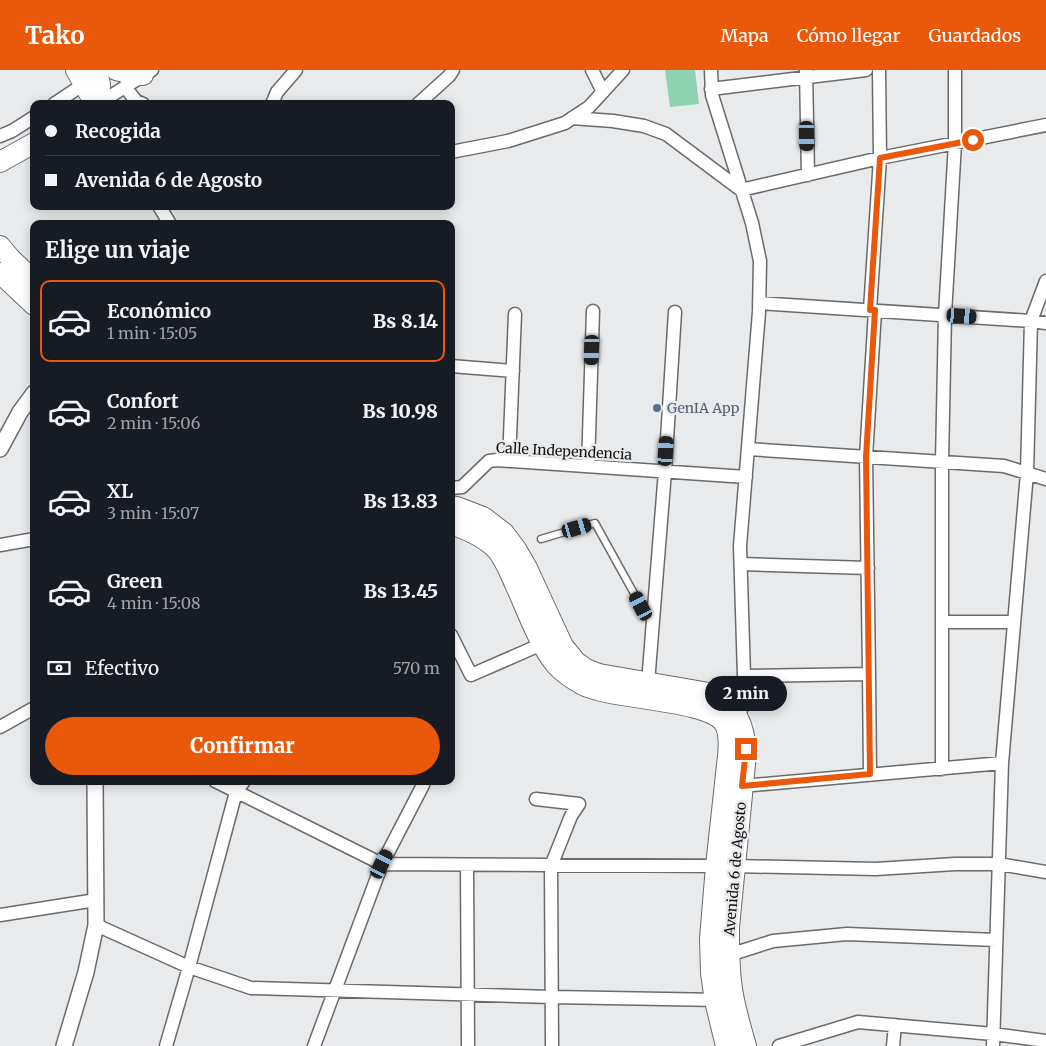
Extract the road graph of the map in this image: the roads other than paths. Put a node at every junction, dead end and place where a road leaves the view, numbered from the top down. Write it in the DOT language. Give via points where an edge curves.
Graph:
graph roads {
  1 [pos="296,70"];
  2 [pos="454,70"];
  3 [pos="592,70"];
  4 [pos="623,70"];
  5 [pos="710,70"];
  6 [pos="866,70"];
  7 [pos="879,70"];
  8 [pos="955,70"];
  9 [pos="144,72"];
  10 [pos="806,74"];
  11 [pos="85,75"];
  12 [pos="120,78"];
  13 [pos="711,89"];
  14 [pos="603,92"];
  15 [pos="58,100"];
  16 [pos="94,100"];
  17 [pos="100,100"];
  18 [pos="135,100"];
  19 [pos="274,100"];
  20 [pos="422,100"];
  21 [pos="572,118"];
  22 [pos="30,120"];
  23 [pos="1046,125"];
  24 [pos="0,136"];
  25 [pos="955,143"];
  26 [pos="30,146"];
  27 [pos="455,151"];
  28 [pos="880,158"];
  29 [pos="3,164"];
  30 [pos="808,175"];
  31 [pos="741,190"];
  32 [pos="3,263"];
  33 [pos="30,279"];
  34 [pos="1046,281"];
  35 [pos="30,300"];
  36 [pos="759,303"];
  37 [pos="873,310"];
  38 [pos="593,311"];
  39 [pos="675,312"];
  40 [pos="515,314"];
  41 [pos="945,315"];
  42 [pos="1031,321"];
  43 [pos="1046,323"];
  44 [pos="455,366"];
  45 [pos="513,371"];
  46 [pos="30,399"];
  47 [pos="0,449"];
  48 [pos="748,449"];
  49 [pos="866,457"];
  50 [pos="509,461"];
  51 [pos="942,462"];
  52 [pos="588,466"];
  53 [pos="665,471"];
  54 [pos="1027,473"];
  55 [pos="746,477"];
  56 [pos="1046,479"];
  57 [pos="455,488"];
  58 [pos="455,506"];
  59 [pos="455,526"];
  60 [pos="541,539"];
  61 [pos="30,540"];
  62 [pos="0,546"];
  63 [pos="511,557"];
  64 [pos="741,564"];
  65 [pos="868,568"];
  66 [pos="653,621"];
  67 [pos="942,622"];
  68 [pos="1014,622"];
  69 [pos="455,643"];
  70 [pos="542,644"];
  71 [pos="572,668"];
  72 [pos="869,674"];
  73 [pos="744,676"];
  74 [pos="648,683"];
  75 [pos="30,710"];
  76 [pos="718,718"];
  77 [pos="738,718"];
  78 [pos="0,727"];
  79 [pos="737,748"];
  80 [pos="1002,763"];
  81 [pos="942,768"];
  82 [pos="870,774"];
  83 [pos="95,785"];
  84 [pos="223,785"];
  85 [pos="241,785"];
  86 [pos="423,785"];
  87 [pos="742,786"];
  88 [pos="236,792"];
  89 [pos="536,799"];
  90 [pos="382,864"];
  91 [pos="999,864"];
  92 [pos="467,865"];
  93 [pos="551,866"];
  94 [pos="725,866"];
  95 [pos="1046,872"];
  96 [pos="96,900"];
  97 [pos="0,915"];
  98 [pos="96,925"];
  99 [pos="996,940"];
  100 [pos="729,955"];
  101 [pos="189,967"];
  102 [pos="334,991"];
  103 [pos="467,995"];
  104 [pos="552,997"];
  105 [pos="724,1000"];
  106 [pos="895,1025"];
  107 [pos="993,1040"];
  108 [pos="1046,1041"];
  109 [pos="64,1046"];
  110 [pos="166,1046"];
  111 [pos="314,1046"];
  112 [pos="468,1046"];
  113 [pos="552,1046"];
  114 [pos="726,1046"];
  115 [pos="746,1046"];
  116 [pos="778,1046"];
  117 [pos="893,1046"];
  1 -- 19 [label="street"];
  2 -- 20 [label="street"];
  3 -- 14 [label="street"];
  4 -- 14 [label="street"];
  5 -- 13 [label="street"];
  6 -- 10 [label="street"];
  7 -- 28 [label="street"];
  8 -- 25 [label="street"];
  9 -- 12 [label="highway"];
  10 -- 13 [label="street"];
  10 -- 30 [label="street"];
  11 -- 15 [label="street"];
  11 -- 16 [label="highway"];
  12 -- 17 [label="street"];
  12 -- 18 [label="street"];
  13 -- 31 [label="street"];
  14 -- 21 [label="street"];
  21 -- 27 [label="street" via="508,141"];
  21 -- 31 [label="street" via="613,120 666,134"];
  22 -- 24 [label="street"];
  23 -- 25 [label="street"];
  25 -- 28 [label="street"];
  25 -- 41 [label="street"];
  26 -- 29 [label="highway"];
  28 -- 30 [label="street"];
  28 -- 37 [label="street"];
  30 -- 31 [label="street"];
  31 -- 36 [label="street" via="760,261"];
  32 -- 33 [label="highway"];
  32 -- 35 [label="highway"];
  34 -- 42 [label="street"];
  36 -- 37 [label="street"];
  36 -- 48 [label="street"];
  37 -- 41 [label="street"];
  37 -- 49 [label="street"];
  38 -- 52 [label="street"];
  39 -- 53 [label="street"];
  40 -- 45 [label="street"];
  41 -- 42 [label="street"];
  41 -- 51 [label="street"];
  42 -- 43 [label="street"];
  42 -- 54 [label="street"];
  44 -- 45 [label="street"];
  45 -- 50 [label="street"];
  46 -- 47 [label="street"];
  48 -- 49 [label="street"];
  48 -- 55 [label="street"];
  49 -- 51 [label="street"];
  49 -- 65 [label="street"];
  50 -- 52 [label="street, Calle Independencia"];
  50 -- 57 [label="street, Calle Independencia" via="490,461 462,487"];
  51 -- 54 [label="street" via="1004,466"];
  51 -- 67 [label="street"];
  52 -- 53 [label="street, Calle Independencia"];
  53 -- 55 [label="street, Calle Independencia"];
  53 -- 66 [label="street"];
  54 -- 56 [label="street"];
  54 -- 68 [label="street"];
  55 -- 64 [label="street"];
  58 -- 63 [label="highway, Avenida 6 de Agosto" via="483,517 504,533"];
  59 -- 63 [label="highway, Avenida 6 de Agosto"];
  60 -- 66 [label="lane" via="595,523 645,613"];
  61 -- 62 [label="street"];
  63 -- 70 [label="highway, Avenida 6 de Agosto" via="508,568"];
  63 -- 71 [label="highway, Avenida 6 de Agosto" via="527,568"];
  64 -- 65 [label="street"];
  64 -- 73 [label="street"];
  65 -- 72 [label="street"];
  66 -- 74 [label="street"];
  67 -- 68 [label="street"];
  67 -- 81 [label="street"];
  68 -- 80 [label="street"];
  69 -- 70 [label="street" via="471,675"];
  70 -- 71 [label="highway, Avenida 6 de Agosto" via="556,665"];
  71 -- 74 [label="highway, Avenida 6 de Agosto"];
  71 -- 76 [label="highway, Avenida 6 de Agosto" via="584,685 700,709"];
  72 -- 73 [label="street"];
  72 -- 82 [label="street"];
  73 -- 77 [label="street"];
  74 -- 77 [label="highway, Avenida 6 de Agosto" via="709,693 731,707"];
  75 -- 78 [label="street"];
  76 -- 77 [label="highway"];
  76 -- 79 [label="highway, Avenida 6 de Agosto" via="723,721"];
  77 -- 79 [label="highway, Avenida 6 de Agosto" via="743,728"];
  79 -- 87 [label="highway, Avenida 6 de Agosto"];
  79 -- 94 [label="highway, Avenida 6 de Agosto"];
  80 -- 81 [label="street"];
  80 -- 91 [label="street"];
  81 -- 82 [label="street"];
  82 -- 87 [label="street"];
  83 -- 96 [label="street"];
  84 -- 88 [label="street"];
  85 -- 88 [label="street"];
  86 -- 90 [label="street"];
  87 -- 94 [label="highway, Avenida 6 de Agosto"];
  88 -- 90 [label="street"];
  88 -- 101 [label="street"];
  89 -- 93 [label="street" via="579,804"];
  90 -- 92 [label="street"];
  90 -- 102 [label="street"];
  91 -- 94 [label="street" via="876,870"];
  91 -- 95 [label="street"];
  91 -- 99 [label="street"];
  92 -- 93 [label="street"];
  92 -- 103 [label="street"];
  93 -- 94 [label="street"];
  93 -- 104 [label="street"];
  94 -- 100 [label="highway, Avenida 6 de Agosto"];
  94 -- 105 [label="highway, Avenida 6 de Agosto" via="710,939 711,973"];
  96 -- 97 [label="street"];
  96 -- 98 [label="street"];
  98 -- 101 [label="street"];
  98 -- 109 [label="street"];
  99 -- 100 [label="street" via="847,934 773,941"];
  99 -- 107 [label="street"];
  100 -- 105 [label="highway, Avenida 6 de Agosto" via="731,982"];
  101 -- 102 [label="street" via="251,988"];
  101 -- 110 [label="street"];
  102 -- 103 [label="street"];
  102 -- 111 [label="street"];
  103 -- 104 [label="street"];
  103 -- 112 [label="street"];
  104 -- 105 [label="street"];
  104 -- 113 [label="street"];
  105 -- 114 [label="highway, Avenida 6 de Agosto"];
  105 -- 115 [label="highway, Avenida 6 de Agosto"];
  106 -- 107 [label="street"];
  106 -- 116 [label="street" via="858,1022"];
  106 -- 117 [label="street"];
  107 -- 108 [label="street"];
}
